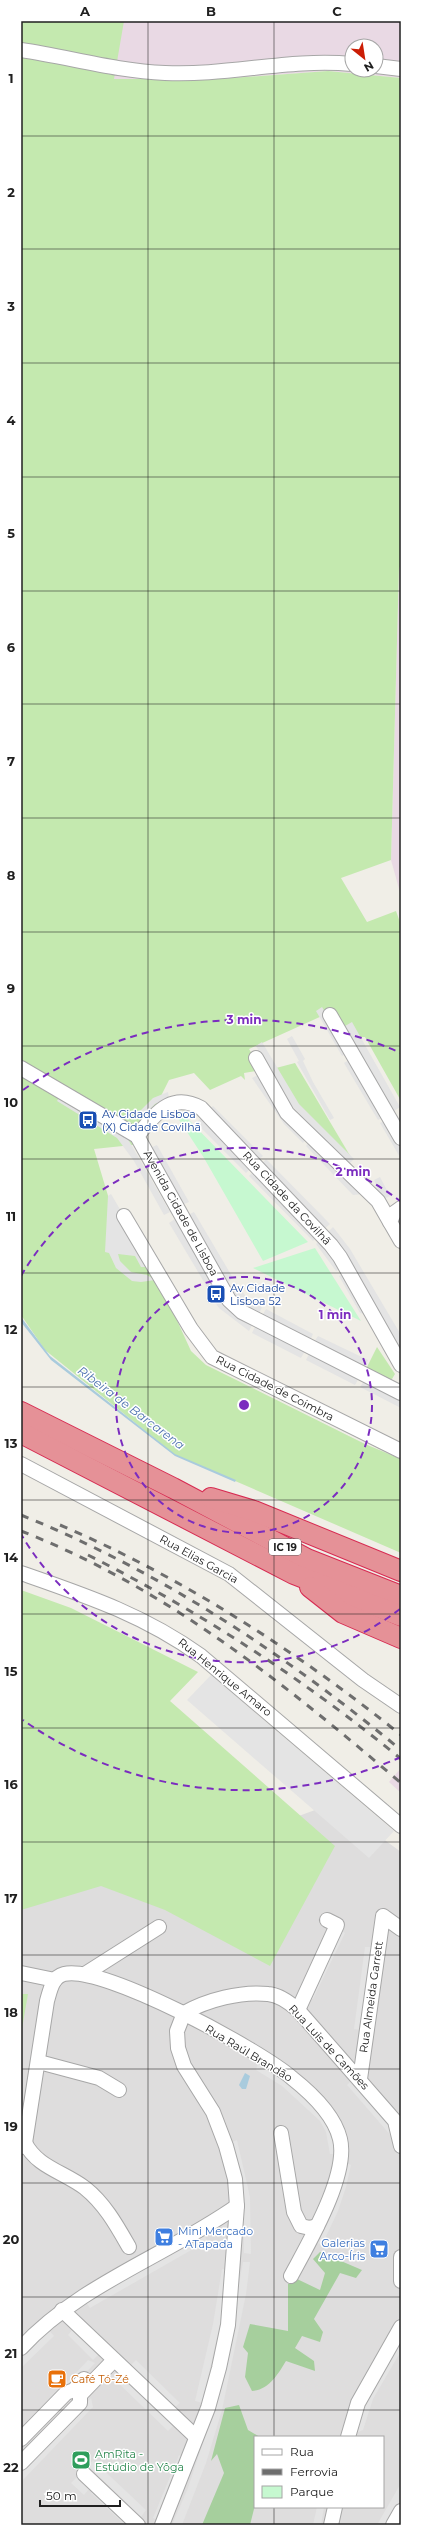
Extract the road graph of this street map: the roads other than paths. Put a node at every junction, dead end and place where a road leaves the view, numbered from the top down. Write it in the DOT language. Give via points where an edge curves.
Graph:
graph roads {
  1 [pos="21,50"];
  2 [pos="344,64"];
  3 [pos="384,67"];
  4 [pos="401,69"];
  5 [pos="330,1015"];
  6 [pos="256,1058"];
  7 [pos="21,1068"];
  8 [pos="137,1136"];
  9 [pos="401,1138"];
  10 [pos="401,1208"];
  11 [pos="124,1216"];
  12 [pos="390,1222"];
  13 [pos="401,1241"];
  14 [pos="401,1365"];
  15 [pos="401,1393"];
  16 [pos="21,1412"];
  17 [pos="21,1433"];
  18 [pos="401,1451"];
  19 [pos="21,1464"];
  20 [pos="173,1488"];
  21 [pos="401,1571"];
  22 [pos="21,1573"];
  23 [pos="294,1574"];
  24 [pos="401,1596"];
  25 [pos="401,1616"];
  26 [pos="396,1635"];
  27 [pos="401,1706"];
  28 [pos="401,1826"];
  29 [pos="327,1920"];
  30 [pos="159,1927"];
  31 [pos="401,1929"];
  32 [pos="21,1973"];
  33 [pos="85,1974"];
  34 [pos="55,1980"];
  35 [pos="298,2010"];
  36 [pos="184,2013"];
  37 [pos="39,2062"];
  38 [pos="360,2079"];
  39 [pos="119,2090"];
  40 [pos="398,2121"];
  41 [pos="281,2133"];
  42 [pos="23,2145"];
  43 [pos="401,2146"];
  44 [pos="237,2206"];
  45 [pos="317,2226"];
  46 [pos="129,2248"];
  47 [pos="401,2258"];
  48 [pos="292,2276"];
  49 [pos="401,2281"];
  50 [pos="62,2310"];
  51 [pos="401,2327"];
  52 [pos="21,2348"];
  53 [pos="112,2357"];
  54 [pos="348,2436"];
  55 [pos="196,2437"];
  56 [pos="21,2439"];
  57 [pos="21,2463"];
  58 [pos="84,2474"];
  59 [pos="335,2508"];
  60 [pos="401,2511"];
  61 [pos="138,2525"];
  62 [pos="162,2525"];
  63 [pos="331,2525"];
  64 [pos="393,2525"];
  1 -- 2 [label="street" via="95,64 164,73 214,72 309,62"];
  3 -- 4 [label="street"];
  5 -- 9 [label="street"];
  6 -- 12 [label="street" via="287,1113 378,1201"];
  7 -- 8 [label="street"];
  8 -- 14 [label="street, Rua Cidade da Covilhã" via="168,1104 184,1102 201,1108 331,1245"];
  8 -- 15 [label="street, Avenida Cidade de Lisboa" via="229,1300 242,1312"];
  10 -- 12 [label="street" via="394,1213"];
  11 -- 18 [label="street, Rua Cidade de Coimbra" via="201,1345 212,1357"];
  12 -- 13 [label="street"];
  16 -- 20 [label="highway, IC 19"];
  17 -- 23 [label="highway, IC 19"];
  19 -- 27 [label="street, Rua Elias Garcia" via="229,1574 363,1680"];
  20 -- 21 [label="highway" via="254,1511"];
  20 -- 24 [label="highway, IC 19" via="307,1559"];
  22 -- 28 [label="street, Rua Henrique Amaro" via="112,1605 173,1636 201,1656"];
  23 -- 25 [label="highway, IC 19"];
  23 -- 26 [label="highway" via="343,1613"];
  29 -- 35 [label="street" via="337,1925"];
  30 -- 33 [label="street"];
  31 -- 38 [label="street, Rua Almeida Garrett" via="384,1916"];
  32 -- 34 [label="street"];
  33 -- 34 [label="street, Rua Raúl Brandão" via="63,1974"];
  33 -- 36 [label="street, Rua Raúl Brandão" via="114,1982"];
  34 -- 37 [label="street" via="47,2001"];
  35 -- 36 [label="street, Rua Luis de Camões" via="285,2000 270,1994 246,1994 199,2004"];
  35 -- 38 [label="street, Rua Luis de Camões"];
  36 -- 44 [label="street" via="177,2031 178,2048 184,2066 213,2112 226,2146 235,2179"];
  36 -- 45 [label="street, Rua Raúl Brandão" via="291,2077 316,2100 335,2125 340,2139 341,2158 329,2200"];
  37 -- 39 [label="street" via="99,2078"];
  37 -- 42 [label="street"];
  38 -- 40 [label="street, Rua Luis de Camões"];
  40 -- 43 [label="street, Rua Luis de Camões"];
  41 -- 45 [label="street" via="294,2212 301,2226"];
  42 -- 46 [label="street" via="31,2155 86,2189 105,2208"];
  44 -- 50 [label="street" via="186,2239 99,2286"];
  44 -- 55 [label="street" via="228,2325 219,2368"];
  45 -- 48 [label="street, Rua Raúl Brandão"];
  47 -- 49 [label="street"];
  50 -- 52 [label="street"];
  50 -- 53 [label="street"];
  51 -- 54 [label="street" via="358,2403"];
  53 -- 55 [label="street"];
  53 -- 56 [label="street" via="74,2390 66,2393"];
  53 -- 57 [label="street" via="80,2395 80,2403"];
  55 -- 62 [label="street"];
  58 -- 61 [label="street"];
  59 -- 63 [label="street"];
  60 -- 64 [label="street"];
}
